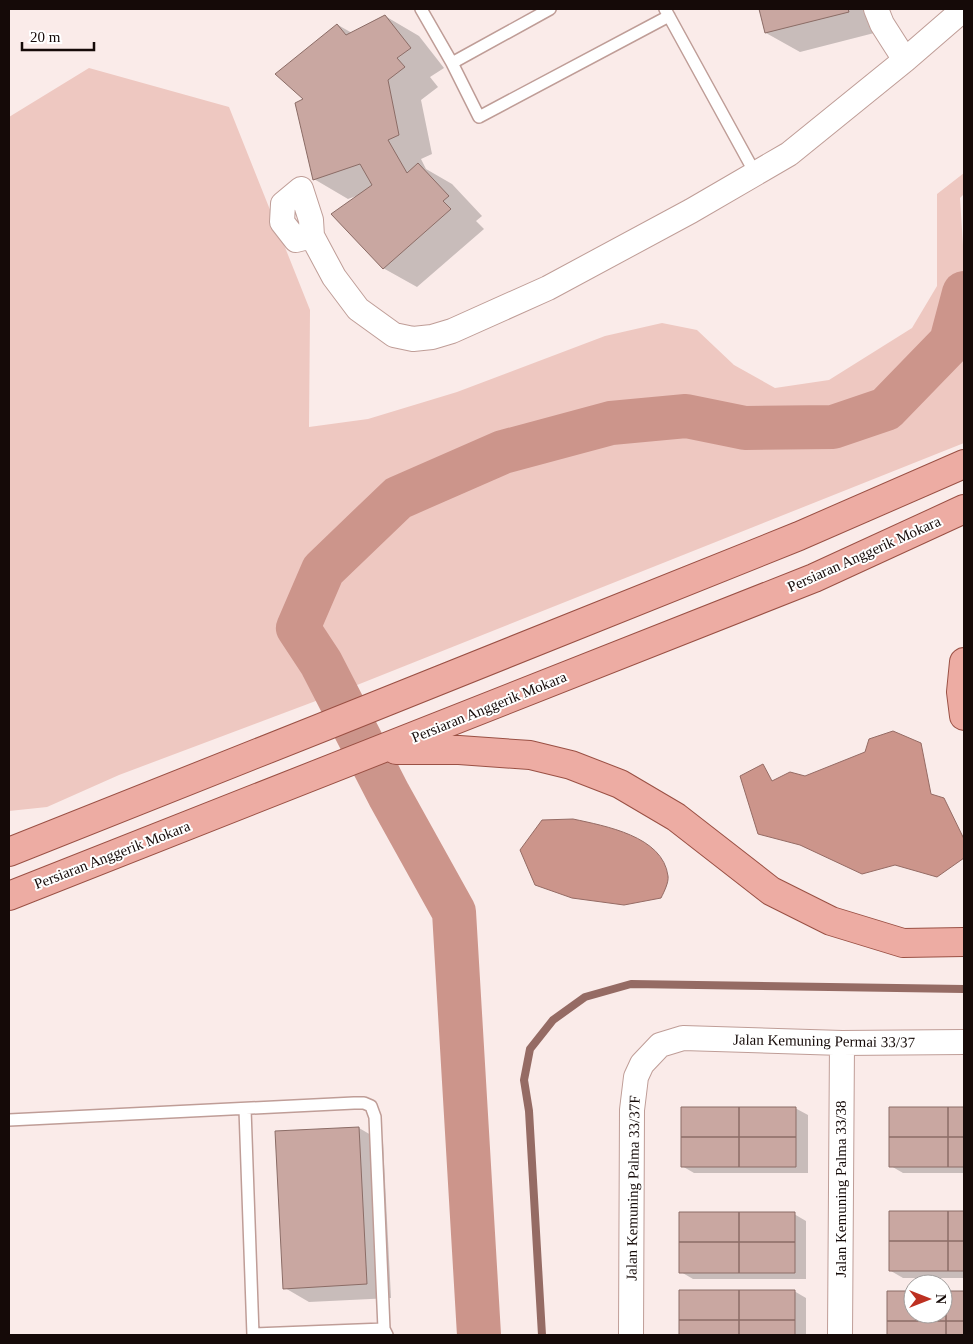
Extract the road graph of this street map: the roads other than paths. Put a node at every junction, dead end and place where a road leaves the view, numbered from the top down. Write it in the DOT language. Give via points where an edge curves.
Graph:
graph roads {
  1 [pos="421,9"];
  2 [pos="550,9"];
  3 [pos="964,9"];
  4 [pos="667,12"];
  5 [pos="879,16"];
  6 [pos="905,60"];
  7 [pos="452,63"];
  8 [pos="880,80"];
  9 [pos="755,173"];
  10 [pos="312,236"];
  11 [pos="964,464"];
  12 [pos="964,509"];
  13 [pos="964,662"];
  14 [pos="964,716"];
  15 [pos="381,750"];
  16 [pos="9,852"];
  17 [pos="9,896"];
  18 [pos="964,942"];
  19 [pos="683,1038"];
  20 [pos="964,1042"];
  21 [pos="842,1043"];
  22 [pos="245,1109"];
  23 [pos="9,1120"];
  24 [pos="385,1332"];
  25 [pos="253,1334"];
  26 [pos="631,1335"];
  27 [pos="840,1335"];
  1 -- 7 [label="lane"];
  2 -- 7 [label="lane"];
  3 -- 6 [label="street"];
  4 -- 7 [label="lane" via="479,118"];
  4 -- 9 [label="lane"];
  5 -- 6 [label="street"];
  5 -- 8 [label="street"];
  6 -- 8 [label="street"];
  8 -- 9 [label="street" via="788,154"];
  9 -- 10 [label="street" via="548,288 432,337 413,339 394,335 358,309 334,278"];
  11 -- 16 [label="main road" via="798,536"];
  12 -- 15 [label="main road, Persiaran Anggerik Mokara" via="814,578"];
  13 -- 14 [label="main road" via="961,692"];
  15 -- 17 [label="main road, Persiaran Anggerik Mokara"];
  15 -- 18 [label="main road" via="459,750 530,755 571,765 620,784 676,817 771,891 830,921 903,943"];
  19 -- 21 [label="street, Jalan Kemuning Permai 33/37"];
  19 -- 26 [label="street, Jalan Kemuning Palma 33/37F" via="660,1045 642,1064 636,1077 632,1110"];
  20 -- 21 [label="street, Jalan Kemuning Permai 33/37"];
  21 -- 27 [label="street, Jalan Kemuning Palma 33/38"];
  22 -- 23 [label="lane"];
  22 -- 24 [label="lane" via="354,1103 371,1106 375,1117"];
  22 -- 25 [label="lane"];
  24 -- 25 [label="lane"];
}
